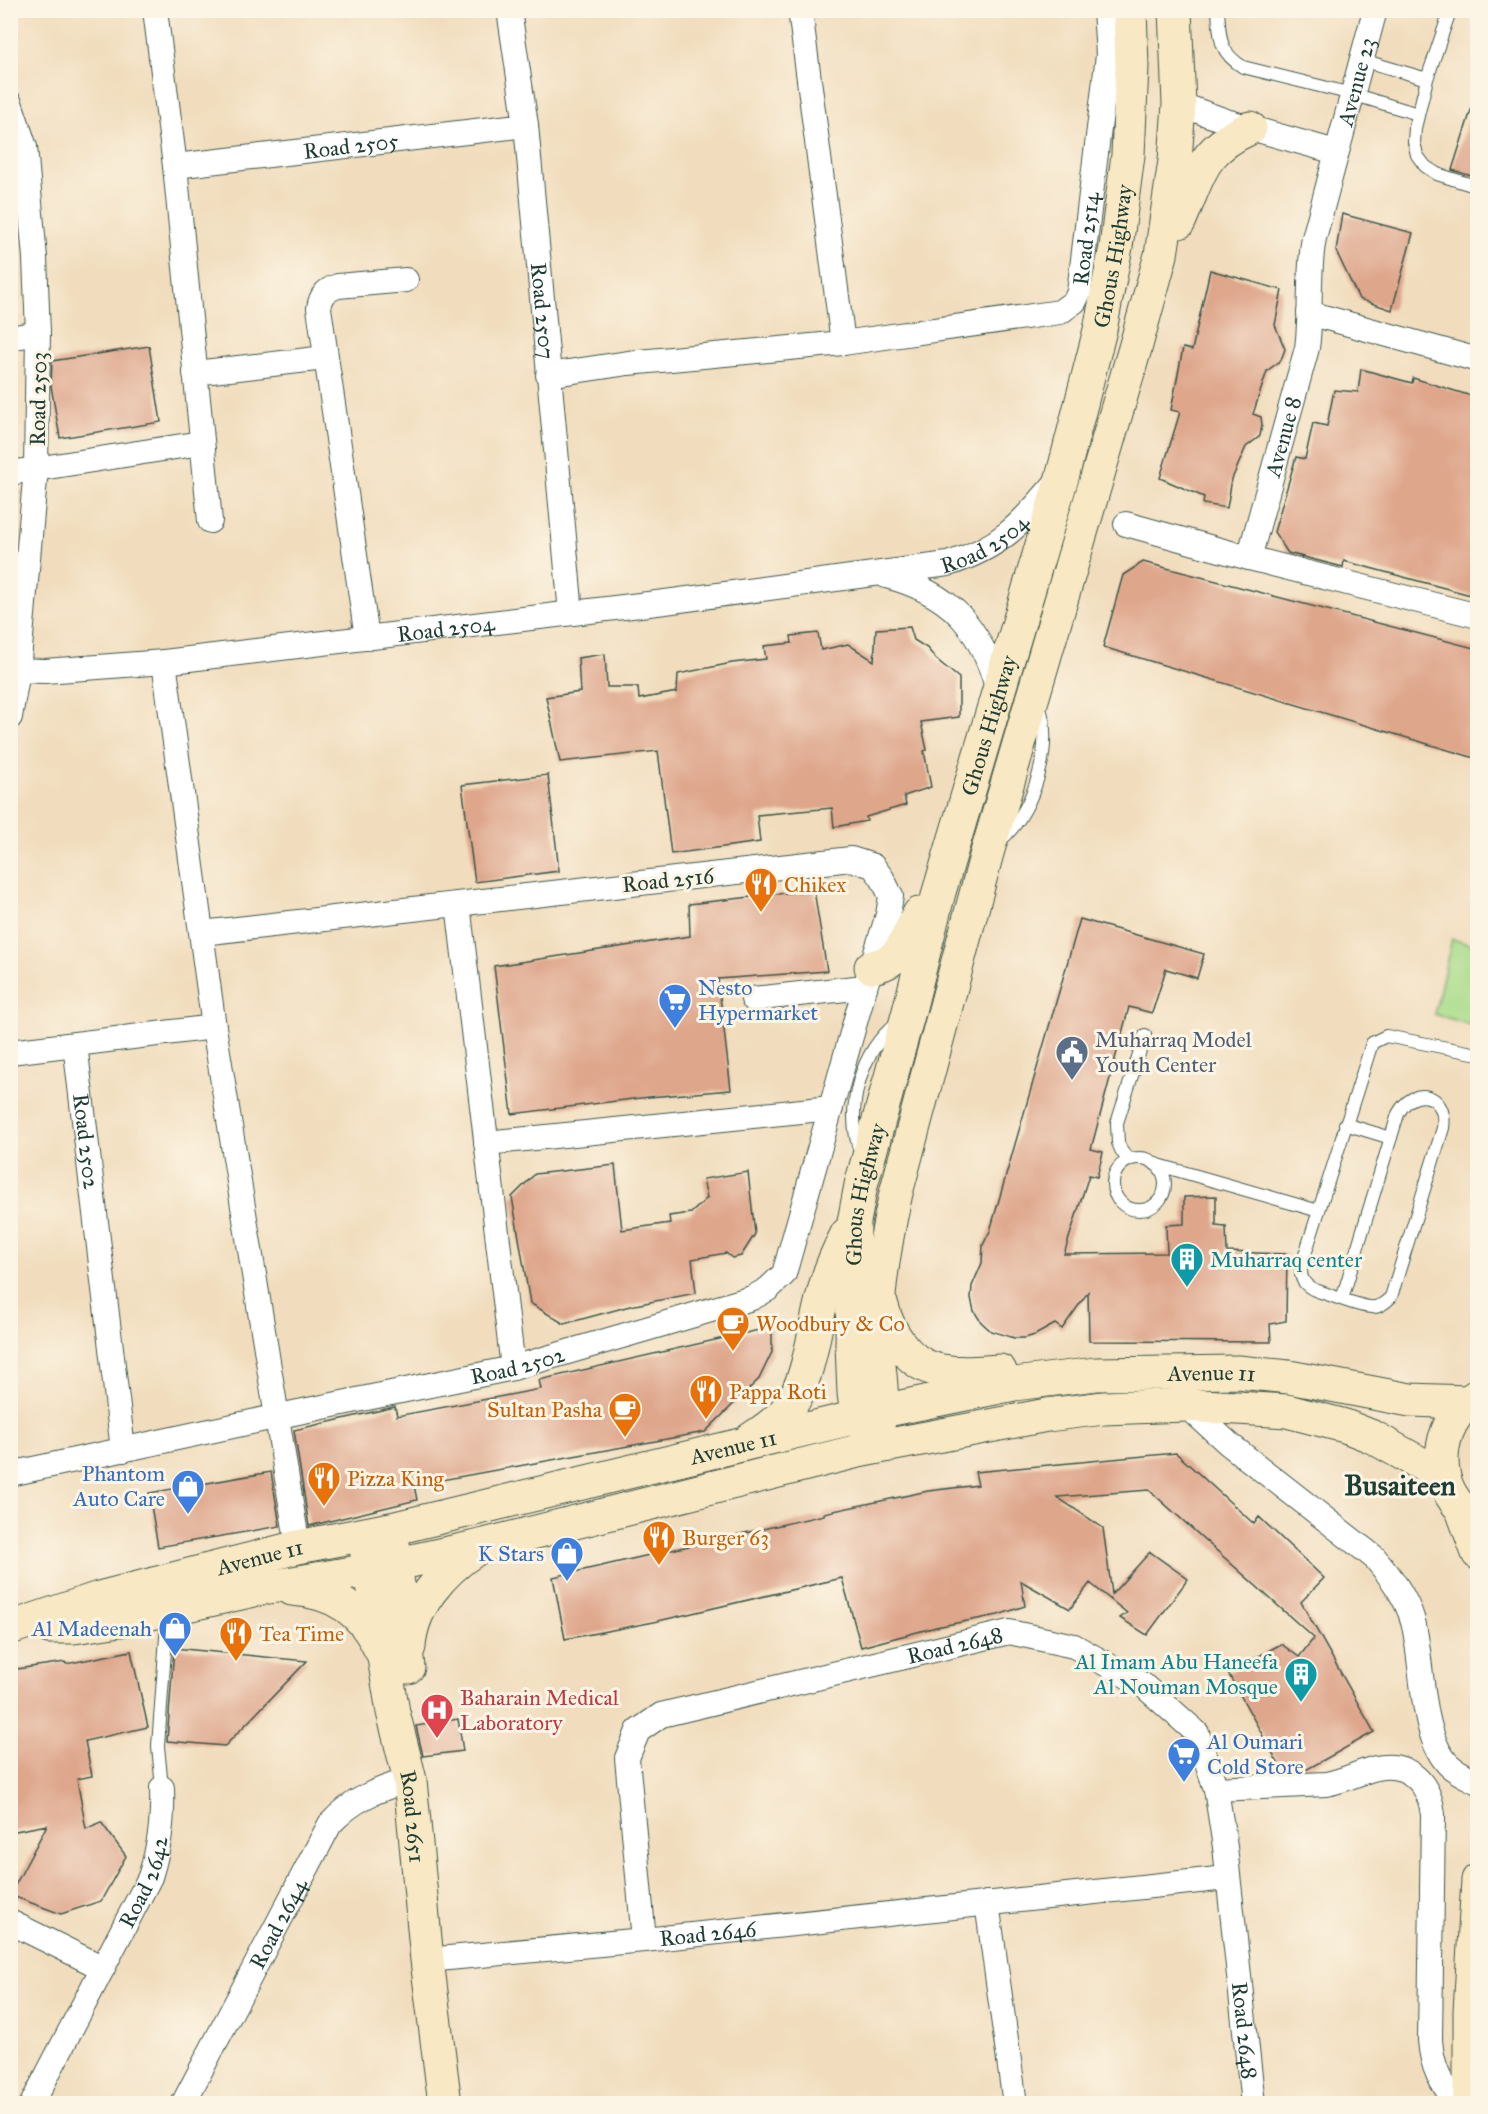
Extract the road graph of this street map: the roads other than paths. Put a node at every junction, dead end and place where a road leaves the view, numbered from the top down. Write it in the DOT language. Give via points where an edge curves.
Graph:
graph roads {
  1 [pos="155,10"];
  2 [pos="509,10"];
  3 [pos="800,10"];
  4 [pos="1104,10"];
  5 [pos="1130,10"];
  6 [pos="1151,10"];
  7 [pos="1175,10"];
  8 [pos="1218,10"];
  9 [pos="1375,10"];
  10 [pos="1450,10"];
  11 [pos="1362,60"];
  12 [pos="1427,79"];
  13 [pos="1352,94"];
  14 [pos="10,103"];
  15 [pos="1179,104"];
  16 [pos="1418,114"];
  17 [pos="526,125"];
  18 [pos="1250,128"];
  19 [pos="18,149"];
  20 [pos="1336,152"];
  21 [pos="175,166"];
  22 [pos="1478,187"];
  23 [pos="1161,255"];
  24 [pos="406,280"];
  25 [pos="1310,313"];
  26 [pos="38,333"];
  27 [pos="10,338"];
  28 [pos="843,343"];
  29 [pos="326,358"];
  30 [pos="1478,360"];
  31 [pos="195,373"];
  32 [pos="548,375"];
  33 [pos="201,443"];
  34 [pos="36,468"];
  35 [pos="10,473"];
  36 [pos="1063,474"];
  37 [pos="210,521"];
  38 [pos="1126,524"];
  39 [pos="1249,558"];
  40 [pos="880,574"];
  41 [pos="571,613"];
  42 [pos="1478,616"];
  43 [pos="367,638"];
  44 [pos="164,662"];
  45 [pos="14,670"];
  46 [pos="998,690"];
  47 [pos="10,717"];
  48 [pos="939,892"];
  49 [pos="458,904"];
  50 [pos="202,933"];
  51 [pos="868,977"];
  52 [pos="753,999"];
  53 [pos="214,1027"];
  54 [pos="1145,1035"];
  55 [pos="75,1044"];
  56 [pos="10,1052"];
  57 [pos="1478,1054"];
  58 [pos="831,1107"];
  59 [pos="1345,1124"];
  60 [pos="1391,1138"];
  61 [pos="486,1143"];
  62 [pos="1129,1160"];
  63 [pos="1155,1164"];
  64 [pos="1318,1211"];
  65 [pos="854,1222"];
  66 [pos="879,1294"];
  67 [pos="753,1298"];
  68 [pos="1342,1299"];
  69 [pos="513,1368"];
  70 [pos="1058,1377"];
  71 [pos="1474,1397"];
  72 [pos="1186,1405"];
  73 [pos="279,1416"];
  74 [pos="872,1432"];
  75 [pos="741,1446"];
  76 [pos="123,1450"];
  77 [pos="10,1474"];
  78 [pos="1461,1503"];
  79 [pos="377,1531"];
  80 [pos="480,1546"];
  81 [pos="298,1547"];
  82 [pos="1478,1553"];
  83 [pos="383,1567"];
  84 [pos="263,1588"];
  85 [pos="168,1610"];
  86 [pos="11,1628"];
  87 [pos="396,1663"];
  88 [pos="410,1780"];
  89 [pos="1478,1782"];
  90 [pos="162,1788"];
  91 [pos="1216,1789"];
  92 [pos="1227,1878"];
  93 [pos="1478,1880"];
  94 [pos="987,1903"];
  95 [pos="10,1922"];
  96 [pos="644,1940"];
  97 [pos="427,1960"];
  98 [pos="103,1968"];
  99 [pos="32,2103"];
  100 [pos="183,2103"];
  101 [pos="446,2103"];
  102 [pos="1015,2103"];
  103 [pos="1252,2103"];
  104 [pos="1460,2103"];
  105 [pos="1470,2103"];
  1 -- 21 [label="street"];
  2 -- 17 [label="street, Road 2507"];
  3 -- 28 [label="street"];
  4 -- 28 [label="street, Road 2514" via="1108,55 1075,301 1049,315"];
  5 -- 36 [label="main road, Ghous Highway" via="1128,155 1116,247 1100,330"];
  6 -- 15 [label="main road" via="1157,68"];
  7 -- 15 [label="main road, Ghous Highway"];
  8 -- 13 [label="lane" via="1222,47 1235,62"];
  9 -- 11 [label="street, Avenue 23"];
  10 -- 12 [label="lane"];
  11 -- 12 [label="lane"];
  11 -- 13 [label="street, Avenue 23"];
  12 -- 16 [label="lane"];
  13 -- 16 [label="lane"];
  13 -- 20 [label="street, Avenue 23"];
  14 -- 19 [label="street, Road 2503"];
  15 -- 18 [label="street"];
  15 -- 23 [label="main road, Ghous Highway"];
  16 -- 22 [label="lane" via="1413,142 1425,166 1437,174"];
  17 -- 21 [label="street, Road 2505"];
  17 -- 32 [label="street, Road 2507"];
  18 -- 20 [label="street"];
  18 -- 23 [label="main road" via="1215,148 1202,166"];
  19 -- 26 [label="street, Road 2503" via="35,258"];
  20 -- 25 [label="street, Avenue 8" via="1310,256"];
  21 -- 31 [label="street"];
  23 -- 66 [label="main road, Ghous Highway" via="987,853 896,1193"];
  24 -- 29 [label="street" via="328,290 319,308"];
  25 -- 30 [label="street"];
  25 -- 39 [label="street, Avenue 8" via="1303,366"];
  26 -- 27 [label="street, Road 2503"];
  26 -- 34 [label="street, Road 2503"];
  28 -- 32 [label="street, Road 2514" via="628,363"];
  29 -- 31 [label="street"];
  29 -- 43 [label="street"];
  31 -- 33 [label="street"];
  32 -- 41 [label="street, Road 2507"];
  33 -- 34 [label="street"];
  33 -- 37 [label="street"];
  34 -- 35 [label="street"];
  34 -- 45 [label="street, Road 2503"];
  36 -- 40 [label="street, Road 2504" via="1023,521 998,542 948,564"];
  36 -- 46 [label="main road, Ghous Highway"];
  38 -- 39 [label="street"];
  39 -- 42 [label="street"];
  40 -- 41 [label="street, Road 2504"];
  40 -- 46 [label="street, Road 2504" via="934,594 956,612 976,635 990,661"];
  41 -- 43 [label="street, Road 2504"];
  43 -- 44 [label="street, Road 2504"];
  44 -- 45 [label="street, Road 2504"];
  44 -- 50 [label="street"];
  45 -- 47 [label="street, Road 2503"];
  46 -- 48 [label="main road, Ghous Highway"];
  48 -- 51 [label="main road" via="920,913 898,955"];
  48 -- 65 [label="main road, Ghous Highway"];
  49 -- 50 [label="street, Road 2516"];
  49 -- 51 [label="street, Road 2516" via="851,859 873,866 891,896"];
  49 -- 61 [label="street"];
  50 -- 53 [label="street"];
  51 -- 52 [label="street"];
  51 -- 58 [label="street, Road 2516"];
  53 -- 55 [label="street"];
  53 -- 73 [label="street"];
  54 -- 62 [label="lane" via="1117,1123 1118,1143"];
  55 -- 56 [label="street"];
  55 -- 76 [label="street, Road 2502"];
  57 -- 59 [label="lane" via="1386,1036 1378,1038 1369,1050"];
  58 -- 61 [label="street"];
  58 -- 67 [label="street, Road 2516" via="784,1274"];
  59 -- 60 [label="lane"];
  59 -- 64 [label="lane"];
  60 -- 68 [label="lane"];
  60 -- 68 [label="lane" via="1404,1103 1416,1096 1439,1104 1445,1115 1443,1128 1391,1297 1376,1307"];
  61 -- 69 [label="street"];
  62 -- 63 [label="lane" via="1143,1158"];
  62 -- 63 [label="lane" via="1118,1168 1113,1180 1122,1205 1135,1210 1160,1200 1165,1188 1163,1174"];
  63 -- 64 [label="lane"];
  64 -- 68 [label="lane" via="1301,1277 1309,1287"];
  65 -- 74 [label="main road, Ghous Highway" via="852,1344"];
  65 -- 75 [label="main road" via="824,1291 794,1400 771,1426"];
  66 -- 70 [label="main road" via="896,1339 912,1357 932,1369 1043,1372"];
  66 -- 74 [label="main road, Ghous Highway"];
  67 -- 69 [label="street, Road 2502"];
  69 -- 73 [label="street, Road 2502"];
  70 -- 71 [label="main road, Avenue 11" via="1238,1372 1288,1377 1410,1400"];
  70 -- 74 [label="main road, Avenue 11" via="1014,1384"];
  71 -- 78 [label="main road" via="1456,1413 1443,1439 1442,1468"];
  72 -- 74 [label="main road, Avenue 11" via="1104,1408"];
  72 -- 78 [label="main road, Avenue 11" via="1287,1411 1345,1426 1398,1450"];
  72 -- 89 [label="street" via="1229,1444 1375,1558 1389,1575 1412,1619 1434,1743 1449,1765"];
  73 -- 76 [label="street, Road 2502"];
  73 -- 81 [label="street"];
  74 -- 75 [label="main road, Avenue 11"];
  74 -- 80 [label="main road, Avenue 11"];
  75 -- 79 [label="main road, Avenue 11"];
  76 -- 77 [label="street, Road 2502"];
  78 -- 82 [label="main road"];
  79 -- 81 [label="main road, Avenue 11"];
  79 -- 83 [label="main road, Road 2651"];
  80 -- 83 [label="main road, Avenue 11"];
  80 -- 87 [label="main road" via="460,1559 427,1596"];
  81 -- 86 [label="main road, Avenue 11" via="99,1598"];
  83 -- 84 [label="main road, Avenue 11"];
  83 -- 87 [label="main road, Road 2651"];
  84 -- 85 [label="main road, Avenue 11"];
  84 -- 87 [label="main road" via="324,1594 351,1609"];
  85 -- 86 [label="main road, Avenue 11" via="74,1627"];
  85 -- 90 [label="lane" via="158,1746"];
  87 -- 88 [label="main road, Road 2651" via="393,1712"];
  88 -- 97 [label="main road, Road 2651"];
  88 -- 100 [label="street, Road 2644" via="365,1796 330,1824"];
  90 -- 98 [label="street, Road 2642" via="159,1847 150,1877"];
  91 -- 92 [label="street, Road 2648"];
  91 -- 96 [label="street, Road 2648" via="1197,1733 1143,1685 1074,1646 1009,1632 661,1715 638,1731 627,1758"];
  91 -- 104 [label="street" via="1326,1784 1390,1767 1412,1774 1421,1782 1428,1792 1432,1815 1431,2058 1446,2090"];
  92 -- 94 [label="street, Road 2646"];
  92 -- 103 [label="street, Road 2648"];
  93 -- 105 [label="main road" via="1470,2011"];
  94 -- 96 [label="street, Road 2646"];
  94 -- 102 [label="street"];
  95 -- 98 [label="street"];
  96 -- 97 [label="street, Road 2646"];
  97 -- 101 [label="main road, Road 2651"];
  98 -- 99 [label="street, Road 2642"];
}
